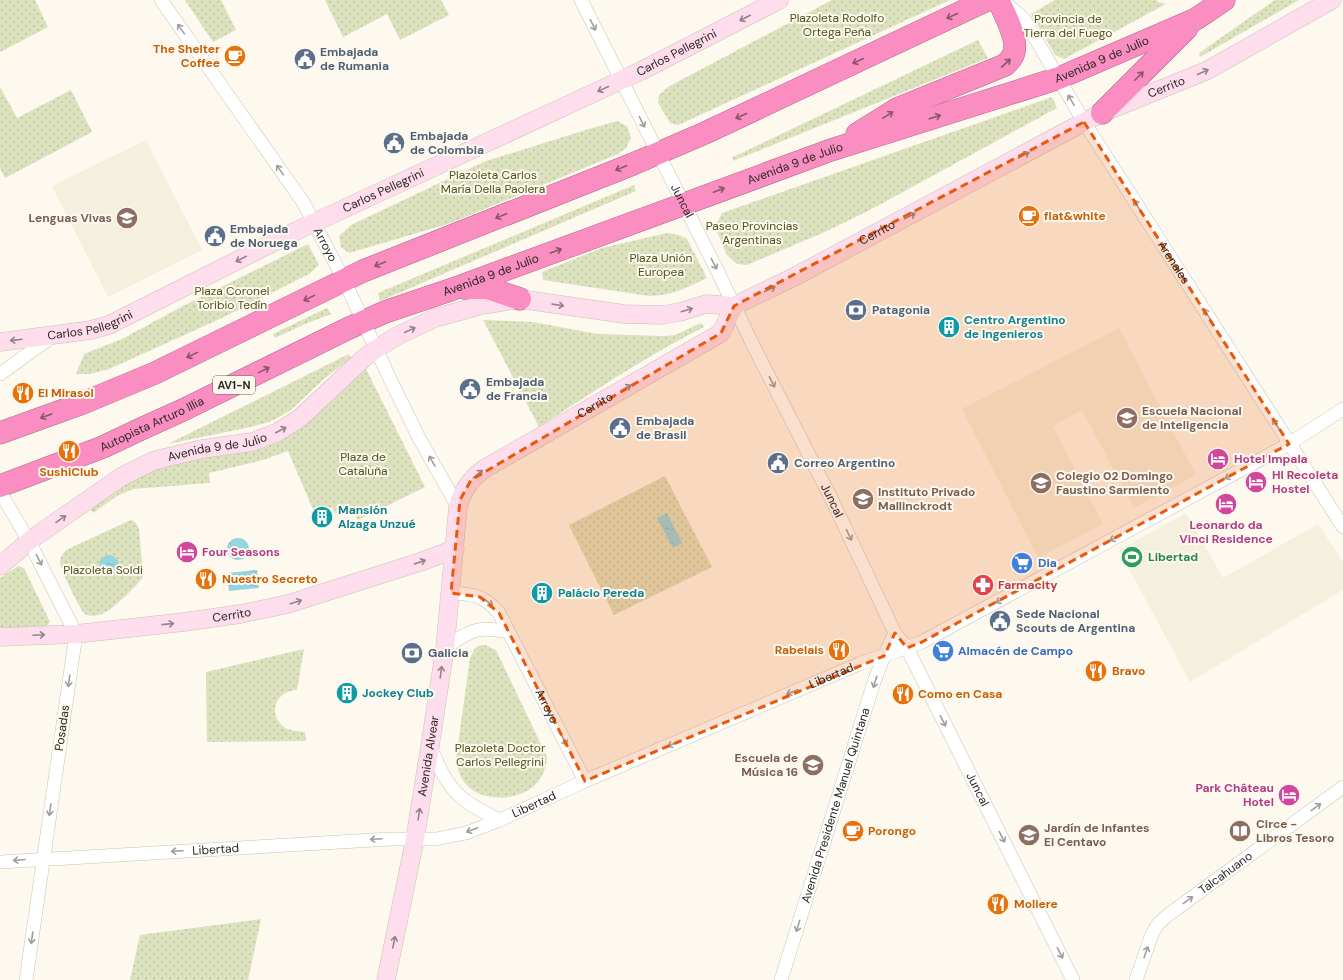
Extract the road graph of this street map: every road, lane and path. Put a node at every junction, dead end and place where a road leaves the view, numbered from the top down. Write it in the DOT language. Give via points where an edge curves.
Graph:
graph roads {
  1 [pos="161,0"];
  2 [pos="580,0"];
  3 [pos="779,0"];
  4 [pos="988,0"];
  5 [pos="998,0"];
  6 [pos="1002,0"];
  7 [pos="1224,0"];
  8 [pos="1332,0"];
  9 [pos="1196,19"];
  10 [pos="1059,78"];
  11 [pos="621,80"];
  12 [pos="1093,117"];
  13 [pos="831,150"];
  14 [pos="657,153"];
  15 [pos="683,204"];
  16 [pos="314,223"];
  17 [pos="344,280"];
  18 [pos="453,289"];
  19 [pos="520,299"];
  20 [pos="734,306"];
  21 [pos="363,321"];
  22 [pos="53,336"];
  23 [pos="0,342"];
  24 [pos="376,349"];
  25 [pos="0,374"];
  26 [pos="1343,409"];
  27 [pos="0,433"];
  28 [pos="1289,444"];
  29 [pos="0,486"];
  30 [pos="0,492"];
  31 [pos="458,507"];
  32 [pos="1343,528"];
  33 [pos="28,541"];
  34 [pos="455,549"];
  35 [pos="0,566"];
  36 [pos="451,593"];
  37 [pos="508,632"];
  38 [pos="895,633"];
  39 [pos="76,634"];
  40 [pos="0,637"];
  41 [pos="444,648"];
  42 [pos="907,648"];
  43 [pos="884,656"];
  44 [pos="430,746"];
  45 [pos="585,781"];
  46 [pos="1343,787"];
  47 [pos="500,820"];
  48 [pos="415,839"];
  49 [pos="43,858"];
  50 [pos="0,862"];
  51 [pos="26,980"];
  52 [pos="386,980"];
  53 [pos="781,980"];
  54 [pos="1073,980"];
  55 [pos="1136,980"];
  16 -- 1 [label="street, Arroyo, one-way" via="303,202"];
  2 -- 11 [label="street, Juncal, one-way"];
  3 -- 11 [label="street, Carlos Pellegrini, one-way"];
  4 -- 14 [label="highway, one-way"];
  13 -- 5 [label="highway, one-way" via="897,109 1004,66 1013,56 1015,47"];
  6 -- 10 [label="street, Arenales" via="1024,19"];
  7 -- 9 [label="highway, Avenida 9 de Julio"];
  12 -- 8 [label="street, Cerrito, one-way" via="1206,71"];
  9 -- 10 [label="highway, Avenida 9 de Julio"];
  12 -- 9 [label="highway, one-way"];
  12 -- 10 [label="street, Arenales, one-way"];
  13 -- 10 [label="highway, Avenida 9 de Julio, one-way"];
  11 -- 14 [label="street, Juncal, one-way"];
  11 -- 16 [label="street, Carlos Pellegrini, one-way"];
  20 -- 12 [label="street, Cerrito, one-way" via="803,273"];
  28 -- 12 [label="street, Arenales, one-way"];
  15 -- 13 [label="highway, Avenida 9 de Julio, one-way"];
  14 -- 15 [label="street, Juncal"];
  14 -- 17 [label="highway, one-way"];
  18 -- 15 [label="highway, Avenida 9 de Julio, one-way"];
  15 -- 20 [label="street, Juncal, one-way"];
  16 -- 17 [label="street, Arroyo"];
  16 -- 22 [label="street, Carlos Pellegrini, one-way" via="109,325"];
  17 -- 21 [label="street, Arroyo"];
  17 -- 27 [label="highway, one-way" via="155,373"];
  18 -- 19 [label="highway" via="488,288"];
  18 -- 21 [label="highway, Avenida 9 de Julio"];
  19 -- 20 [label="street, Avenida 9 de Julio, one-way" via="624,314 662,315 706,304"];
  24 -- 19 [label="street, Avenida 9 de Julio, one-way" via="435,318 482,305"];
  31 -- 20 [label="street, Cerrito, one-way" via="463,492 477,474 721,333"];
  20 -- 38 [label="street, Juncal, one-way" via="831,498"];
  21 -- 24 [label="street, Arroyo"];
  29 -- 21 [label="highway, Autopista Arturo Illia / AV1-N, one-way" via="103,447"];
  22 -- 23 [label="street, Carlos Pellegrini, one-way"];
  22 -- 25 [label="street"];
  31 -- 24 [label="street, Arroyo, one-way" via="419,438"];
  33 -- 24 [label="street, Avenida 9 de Julio, one-way" via="121,477 153,461 202,449 252,442 278,432 300,418"];
  26 -- 28 [label="street, Libertad"];
  28 -- 32 [label="street, Arenales"];
  28 -- 42 [label="street, Libertad, one-way"];
  30 -- 33 [label="street"];
  31 -- 34 [label="street, Avenida Alvear"];
  33 -- 35 [label="street, Avenida 9 de Julio"];
  33 -- 39 [label="street, one-way"];
  34 -- 36 [label="street, Avenida Alvear"];
  39 -- 34 [label="street, Cerrito, one-way" via="184,622 288,604"];
  36 -- 37 [label="street, Arroyo, one-way" via="472,594 486,601 499,613"];
  36 -- 41 [label="street, Avenida Alvear"];
  37 -- 41 [label="street" via="485,628 476,630"];
  37 -- 45 [label="street, Arroyo, one-way"];
  38 -- 42 [label="street, Juncal"];
  38 -- 43 [label="street, Avenida Presidente Manuel Quintana"];
  40 -- 39 [label="street, Cerrito, one-way"];
  39 -- 49 [label="street, Posadas, one-way"];
  44 -- 41 [label="street, Avenida Alvear, one-way"];
  42 -- 43 [label="street, Libertad"];
  42 -- 54 [label="street, Juncal, one-way"];
  43 -- 45 [label="street, Libertad, one-way" via="859,664"];
  43 -- 53 [label="street, Avenida Presidente Manuel Quintana, one-way"];
  44 -- 47 [label="street, Libertad" via="446,782 456,794 480,811"];
  48 -- 44 [label="street, Avenida Alvear, one-way"];
  45 -- 47 [label="street, Libertad"];
  55 -- 46 [label="street, Talcahuano, one-way" via="1158,924"];
  47 -- 48 [label="street, Libertad, one-way" via="452,837"];
  48 -- 49 [label="street, Libertad, one-way"];
  52 -- 48 [label="street, Avenida Alvear, one-way"];
  49 -- 50 [label="street, Libertad, one-way"];
  49 -- 51 [label="street, Posadas, one-way"];
}
